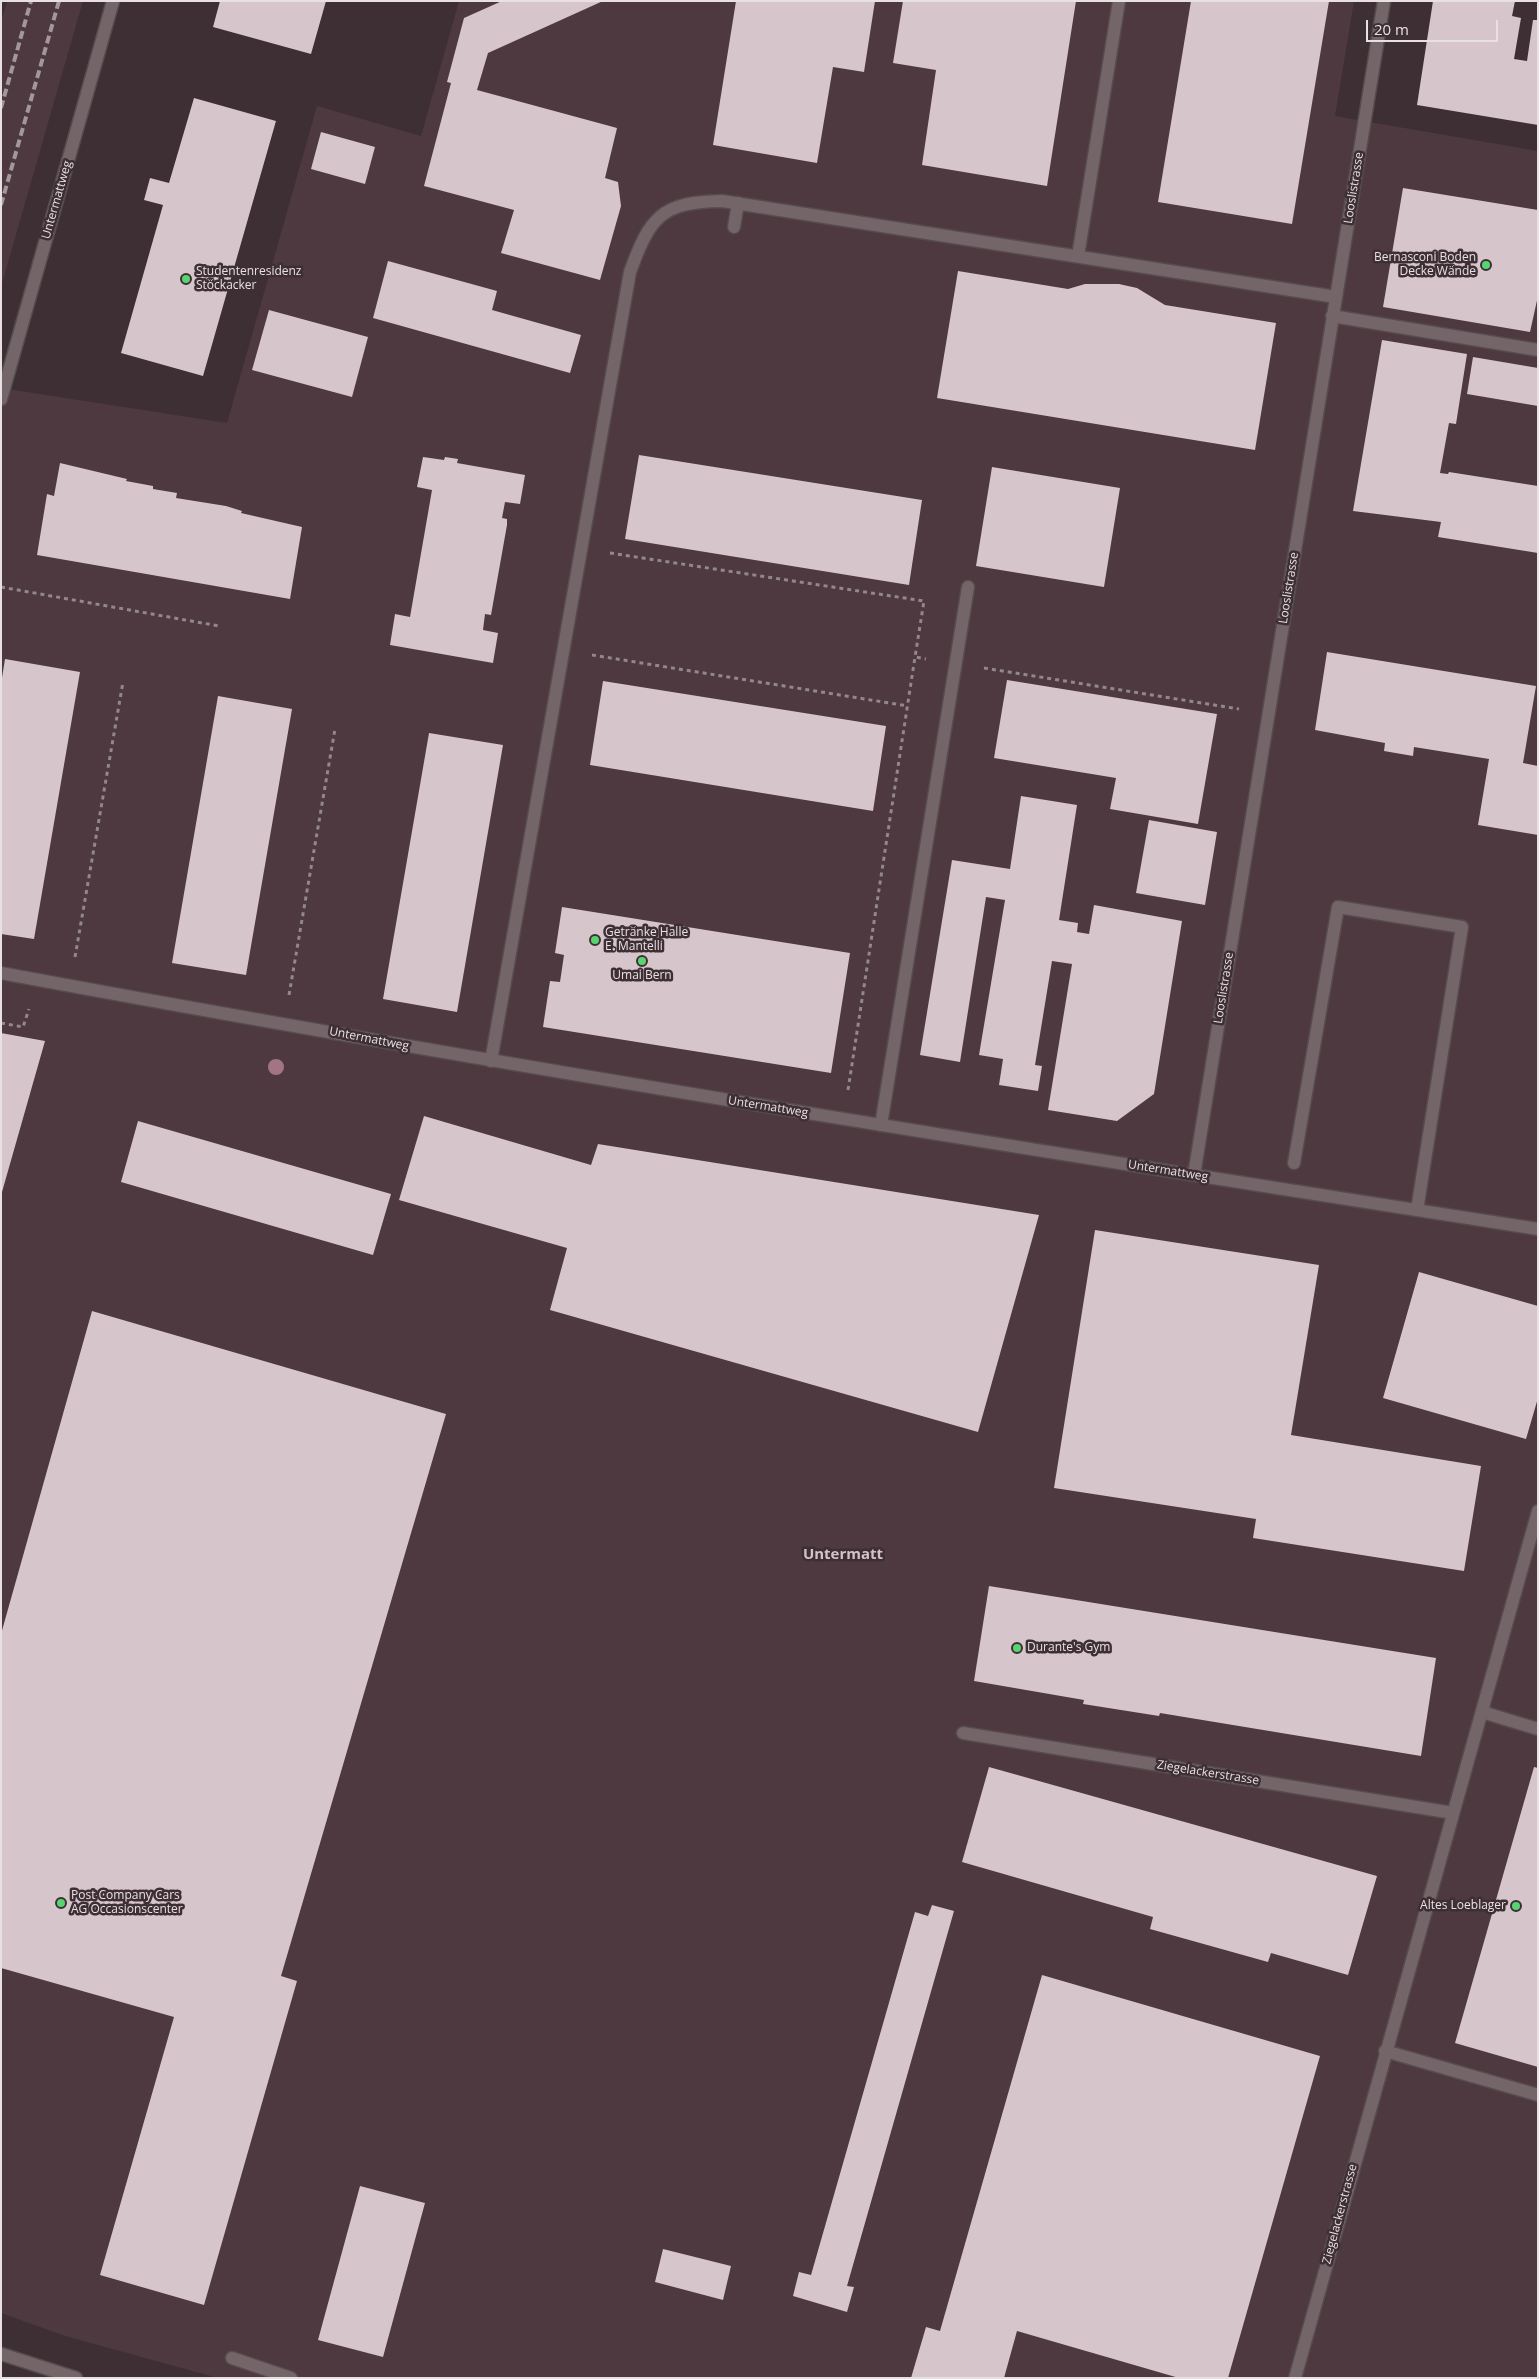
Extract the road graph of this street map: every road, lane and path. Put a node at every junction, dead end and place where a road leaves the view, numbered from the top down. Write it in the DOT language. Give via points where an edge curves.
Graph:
graph roads {
  1 [pos="113,1"];
  2 [pos="1119,1"];
  3 [pos="1384,1"];
  4 [pos="738,203"];
  5 [pos="734,227"];
  6 [pos="1078,256"];
  7 [pos="1336,298"];
  8 [pos="1332,316"];
  9 [pos="1538,350"];
  10 [pos="1,399"];
  11 [pos="582,549"];
  12 [pos="1,587"];
  13 [pos="968,587"];
  14 [pos="219,626"];
  15 [pos="564,651"];
  16 [pos="915,657"];
  17 [pos="123,682"];
  18 [pos="908,706"];
  19 [pos="335,729"];
  20 [pos="1,972"];
  21 [pos="70,985"];
  22 [pos="29,1008"];
  23 [pos="1,1023"];
  24 [pos="284,1023"];
  25 [pos="491,1061"];
  26 [pos="881,1124"];
  27 [pos="1294,1163"];
  28 [pos="1194,1174"];
  29 [pos="1416,1210"];
  30 [pos="1538,1228"];
  31 [pos="1538,1511"];
  32 [pos="1482,1712"];
  33 [pos="1538,1729"];
  34 [pos="963,1733"];
  35 [pos="1453,1813"];
  36 [pos="1385,2051"];
  37 [pos="1538,2095"];
  38 [pos="1,2354"];
  39 [pos="232,2358"];
  40 [pos="76,2378"];
  41 [pos="291,2378"];
  42 [pos="1295,2378"];
  1 -- 10 [label="street, Untermattweg"];
  2 -- 6 [label="street"];
  3 -- 7 [label="street, Looslistrasse"];
  4 -- 5 [label="street"];
  4 -- 6 [label="street"];
  4 -- 11 [label="street" via="693,202 673,208 656,219 643,238 630,272"];
  6 -- 7 [label="street"];
  7 -- 8 [label="street, Looslistrasse"];
  8 -- 9 [label="street"];
  8 -- 28 [label="street, Looslistrasse"];
  11 -- 15 [label="street"];
  11 -- 16 [label="path" via="924,601"];
  12 -- 14 [label="path"];
  13 -- 26 [label="street"];
  15 -- 18 [label="path"];
  15 -- 25 [label="street"];
  17 -- 21 [label="path"];
  19 -- 24 [label="path"];
  20 -- 21 [label="street, Untermattweg"];
  21 -- 24 [label="street, Untermattweg"];
  22 -- 23 [label="path" via="23,1027"];
  24 -- 25 [label="street, Untermattweg"];
  25 -- 26 [label="street, Untermattweg"];
  26 -- 28 [label="street, Untermattweg"];
  27 -- 29 [label="street" via="1338,907 1462,927"];
  28 -- 29 [label="street, Untermattweg"];
  29 -- 30 [label="street, Untermattweg"];
  31 -- 32 [label="street, Ziegelackerstrasse"];
  32 -- 33 [label="street"];
  32 -- 35 [label="street, Ziegelackerstrasse"];
  34 -- 35 [label="street, Ziegelackerstrasse"];
  35 -- 36 [label="street, Ziegelackerstrasse"];
  36 -- 37 [label="street"];
  36 -- 42 [label="street, Ziegelackerstrasse"];
  38 -- 40 [label="street"];
  39 -- 41 [label="street"];
}
